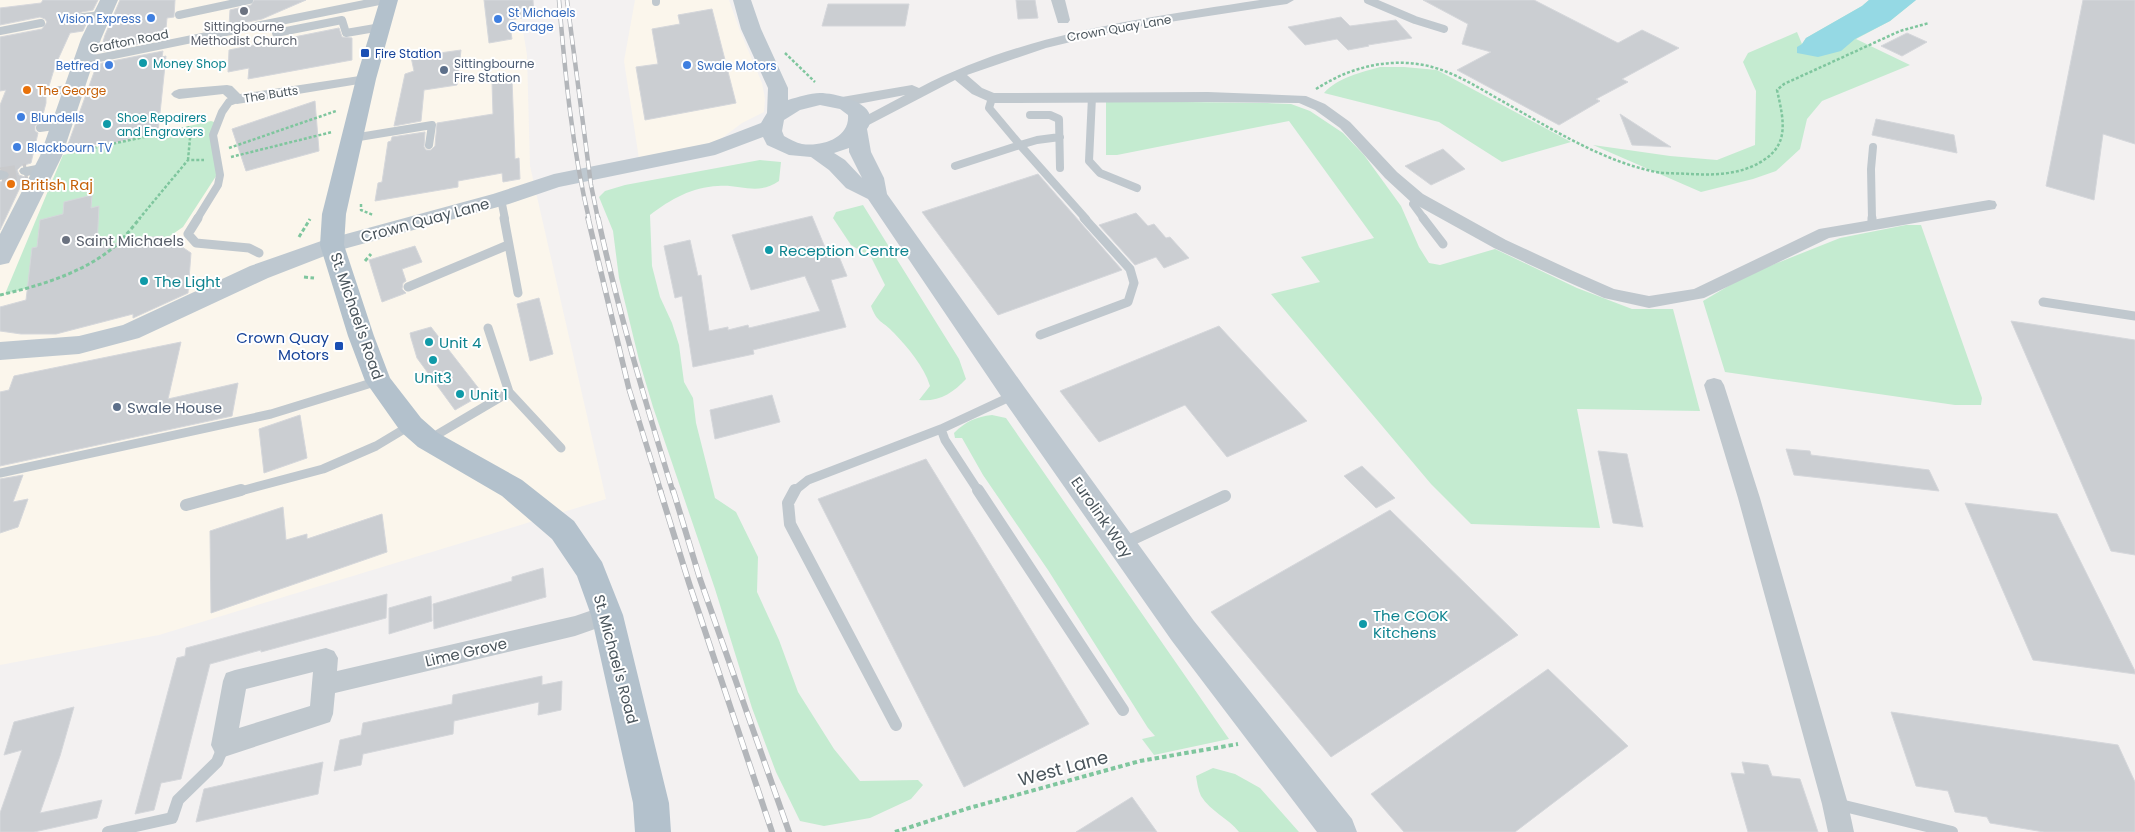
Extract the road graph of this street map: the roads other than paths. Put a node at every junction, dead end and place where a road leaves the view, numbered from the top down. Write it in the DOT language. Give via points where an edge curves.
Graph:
graph roads {
  1 [pos="254,0"];
  2 [pos="384,0"];
  3 [pos="389,0"];
  4 [pos="742,0"];
  5 [pos="1058,0"];
  6 [pos="1287,0"];
  7 [pos="1368,0"];
  8 [pos="179,15"];
  9 [pos="99,18"];
  10 [pos="1063,20"];
  11 [pos="41,23"];
  12 [pos="381,27"];
  13 [pos="1444,28"];
  14 [pos="0,31"];
  15 [pos="276,33"];
  16 [pos="762,55"];
  17 [pos="84,61"];
  18 [pos="956,74"];
  19 [pos="366,79"];
  20 [pos="929,87"];
  21 [pos="74,88"];
  22 [pos="48,92"];
  23 [pos="819,92"];
  24 [pos="179,94"];
  25 [pos="1092,97"];
  26 [pos="992,98"];
  27 [pos="237,99"];
  28 [pos="842,102"];
  29 [pos="1030,115"];
  30 [pos="774,121"];
  31 [pos="860,128"];
  32 [pos="1060,137"];
  33 [pos="353,138"];
  34 [pos="429,145"];
  35 [pos="1020,145"];
  36 [pos="782,146"];
  37 [pos="1873,147"];
  38 [pos="715,148"];
  39 [pos="816,151"];
  40 [pos="955,166"];
  41 [pos="1060,168"];
  42 [pos="1137,188"];
  43 [pos="876,194"];
  44 [pos="1416,198"];
  45 [pos="501,199"];
  46 [pos="1988,205"];
  47 [pos="1872,224"];
  48 [pos="1443,244"];
  49 [pos="332,245"];
  50 [pos="508,246"];
  51 [pos="258,253"];
  52 [pos="0,257"];
  53 [pos="408,287"];
  54 [pos="518,293"];
  55 [pos="2043,302"];
  56 [pos="2135,316"];
  57 [pos="488,328"];
  58 [pos="1040,335"];
  59 [pos="0,351"];
  60 [pos="378,381"];
  61 [pos="1714,385"];
  62 [pos="509,392"];
  63 [pos="1015,394"];
  64 [pos="941,428"];
  65 [pos="419,433"];
  66 [pos="560,448"];
  67 [pos="0,473"];
  68 [pos="1225,496"];
  69 [pos="186,505"];
  70 [pos="1121,544"];
  71 [pos="607,615"];
  72 [pos="324,685"];
  73 [pos="1123,710"];
  74 [pos="896,725"];
  75 [pos="224,745"];
  76 [pos="1835,804"];
  77 [pos="108,832"];
  78 [pos="653,832"];
  79 [pos="1339,832"];
  80 [pos="1841,832"];
  81 [pos="1952,832"];
  1 -- 8 [label="lane"];
  2 -- 17 [label="lane, Grafton Road"];
  3 -- 12 [label="main road, St. Michael's Road"];
  4 -- 16 [label="main road"];
  5 -- 10 [label="street"];
  6 -- 18 [label="street, Crown Quay Lane" via="1095,30"];
  7 -- 13 [label="lane" via="1415,20"];
  9 -- 17 [label="main road"];
  11 -- 14 [label="lane"];
  12 -- 15 [label="lane" via="346,33 342,20"];
  12 -- 19 [label="main road, St. Michael's Road"];
  16 -- 23 [label="main road" via="800,87"];
  16 -- 30 [label="main road" via="778,88"];
  17 -- 21 [label="main road"];
  18 -- 20 [label="street, Crown Quay Lane"];
  18 -- 26 [label="street"];
  19 -- 27 [label="street, The Butts"];
  19 -- 33 [label="main road, St. Michael's Road"];
  20 -- 28 [label="street, Crown Quay Lane"];
  20 -- 31 [label="street, Crown Quay Lane"];
  21 -- 22 [label="lane"];
  21 -- 52 [label="main road" via="51,126 41,165"];
  23 -- 28 [label="main road"];
  23 -- 30 [label="main road"];
  24 -- 27 [label="street, The Butts" via="227,88"];
  25 -- 26 [label="street"];
  25 -- 42 [label="lane" via="1089,161 1100,173"];
  25 -- 44 [label="street" via="1301,99 1320,107 1345,125"];
  26 -- 35 [label="lane" via="989,108"];
  27 -- 51 [label="lane" via="229,102 222,112 213,135 220,175 188,234 196,243 249,248"];
  28 -- 31 [label="main road" via="857,111 861,117"];
  29 -- 32 [label="lane" via="1055,116"];
  30 -- 36 [label="main road" via="775,140"];
  30 -- 38 [label="main road, Crown Quay Lane"];
  31 -- 39 [label="main road" via="842,144"];
  31 -- 43 [label="main road, Eurolink Way" via="860,152"];
  32 -- 35 [label="lane"];
  32 -- 41 [label="lane"];
  33 -- 34 [label="lane" via="432,125"];
  33 -- 49 [label="main road, St. Michael's Road" via="334,214"];
  35 -- 40 [label="lane"];
  35 -- 58 [label="lane" via="1130,269 1134,283 1128,302"];
  36 -- 38 [label="main road, Crown Quay Lane"];
  36 -- 39 [label="main road"];
  37 -- 47 [label="lane"];
  38 -- 45 [label="main road, Crown Quay Lane" via="554,181"];
  39 -- 43 [label="main road, Eurolink Way" via="837,165 854,183"];
  43 -- 63 [label="main road, Eurolink Way"];
  44 -- 47 [label="street" via="1500,244 1567,275 1610,294 1649,302 1698,294 1825,233"];
  44 -- 48 [label="lane" via="1413,204"];
  45 -- 49 [label="main road, Crown Quay Lane"];
  45 -- 50 [label="lane"];
  46 -- 47 [label="street"];
  49 -- 59 [label="main road, Crown Quay Lane" via="259,272 130,332 79,345"];
  49 -- 60 [label="main road, St. Michael's Road"];
  50 -- 53 [label="lane"];
  50 -- 54 [label="lane"];
  55 -- 56 [label="lane"];
  57 -- 62 [label="lane"];
  60 -- 65 [label="main road, St. Michael's Road"];
  60 -- 67 [label="lane" via="270,414"];
  61 -- 76 [label="street"];
  62 -- 65 [label="lane"];
  62 -- 66 [label="lane"];
  63 -- 64 [label="lane"];
  63 -- 70 [label="main road, Eurolink Way"];
  64 -- 73 [label="lane"];
  64 -- 74 [label="lane" via="808,480 794,489 788,499 790,524"];
  65 -- 69 [label="lane" via="376,446 322,469"];
  65 -- 71 [label="main road, St. Michael's Road" via="512,488 563,530 591,571"];
  68 -- 70 [label="lane"];
  70 -- 79 [label="main road, Eurolink Way" via="1183,631"];
  71 -- 72 [label="street, Lime Grove" via="575,626"];
  71 -- 78 [label="main road, St. Michael's Road" via="651,803"];
  72 -- 75 [label="street" via="321,714"];
  72 -- 75 [label="street" via="326,658 235,681"];
  75 -- 77 [label="lane" via="217,762 178,800 172,818"];
  76 -- 80 [label="street"];
  76 -- 81 [label="lane"];
}
